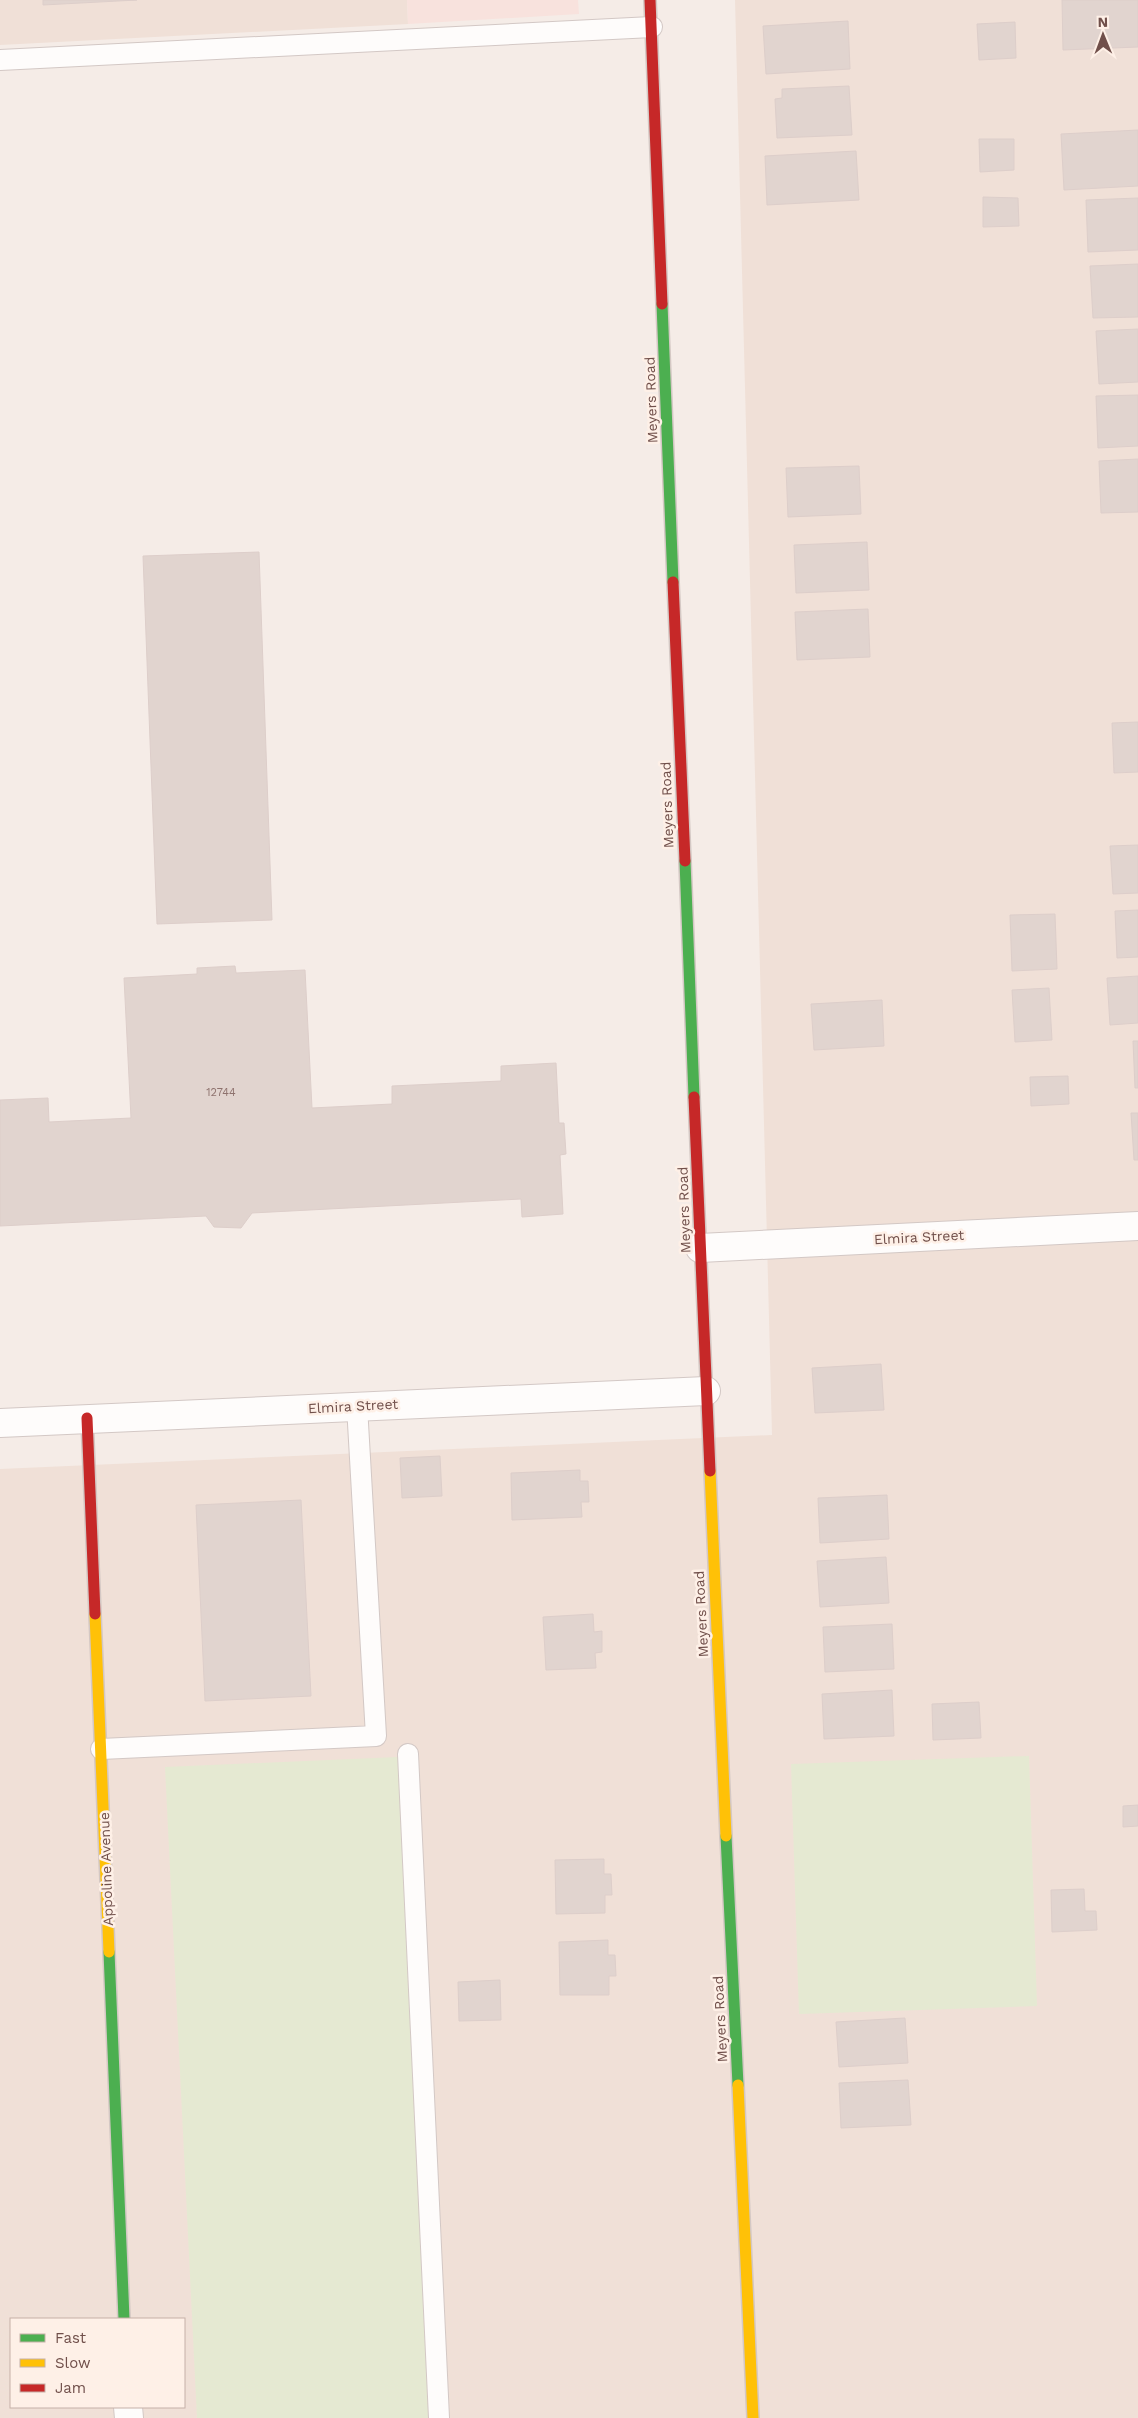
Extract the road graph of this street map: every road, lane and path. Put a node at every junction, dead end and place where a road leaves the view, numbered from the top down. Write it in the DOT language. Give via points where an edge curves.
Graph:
graph roads {
  1 [pos="650,0"];
  2 [pos="652,27"];
  3 [pos="0,60"];
  4 [pos="1138,1226"];
  5 [pos="700,1248"];
  6 [pos="706,1391"];
  7 [pos="358,1406"];
  8 [pos="87,1418"];
  9 [pos="0,1423"];
  10 [pos="101,1750"];
  11 [pos="408,1754"];
  12 [pos="124,2318"];
  13 [pos="439,2418"];
  14 [pos="753,2418"];
  1 -- 2 [label="street, Meyers Road"];
  2 -- 3 [label="lane"];
  2 -- 5 [label="street, Meyers Road"];
  4 -- 5 [label="street, Elmira Street"];
  5 -- 6 [label="street, Meyers Road"];
  6 -- 7 [label="street, Elmira Street"];
  6 -- 14 [label="street, Meyers Road"];
  7 -- 8 [label="street, Elmira Street"];
  7 -- 10 [label="lane" via="376,1736"];
  8 -- 9 [label="street, Elmira Street"];
  8 -- 10 [label="street, Appoline Avenue"];
  10 -- 12 [label="street, Appoline Avenue"];
  11 -- 13 [label="lane"];
}
